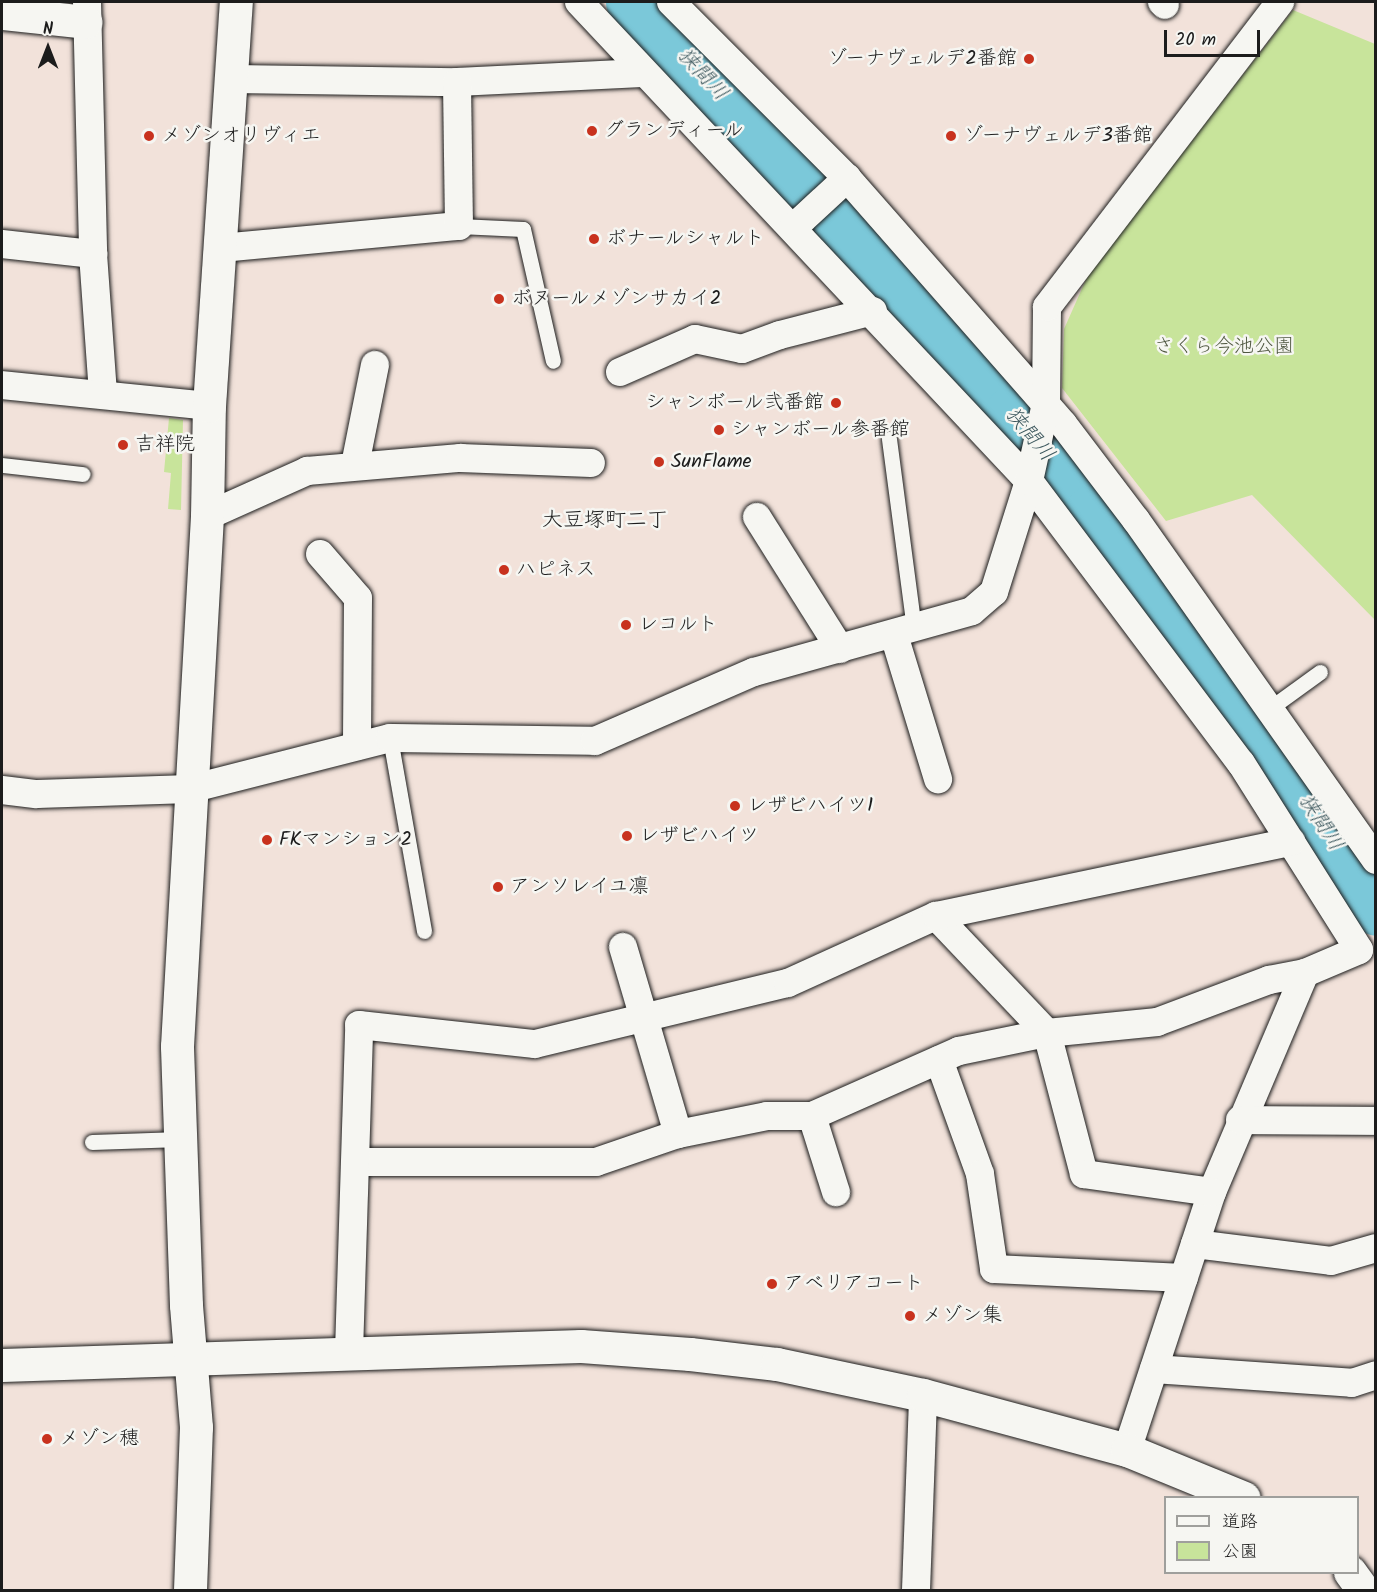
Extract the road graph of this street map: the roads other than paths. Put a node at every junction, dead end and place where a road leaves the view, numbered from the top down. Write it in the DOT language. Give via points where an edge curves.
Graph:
graph roads {
  1 [pos="236,2"];
  2 [pos="579,2"];
  3 [pos="671,2"];
  4 [pos="1280,2"];
  5 [pos="87,12"];
  6 [pos="2,13"];
  7 [pos="642,73"];
  8 [pos="233,79"];
  9 [pos="457,82"];
  10 [pos="847,178"];
  11 [pos="459,226"];
  12 [pos="793,228"];
  13 [pos="2,244"];
  14 [pos="221,248"];
  15 [pos="93,254"];
  16 [pos="873,311"];
  17 [pos="553,361"];
  18 [pos="375,365"];
  19 [pos="620,372"];
  20 [pos="2,385"];
  21 [pos="103,395"];
  22 [pos="1046,404"];
  23 [pos="209,406"];
  24 [pos="889,439"];
  25 [pos="591,463"];
  26 [pos="2,465"];
  27 [pos="356,465"];
  28 [pos="82,474"];
  29 [pos="1029,481"];
  30 [pos="207,516"];
  31 [pos="758,517"];
  32 [pos="320,554"];
  33 [pos="904,632"];
  34 [pos="840,650"];
  35 [pos="1320,672"];
  36 [pos="1269,709"];
  37 [pos="390,738"];
  38 [pos="357,746"];
  39 [pos="938,779"];
  40 [pos="190,789"];
  41 [pos="2,790"];
  42 [pos="1292,842"];
  43 [pos="1376,860"];
  44 [pos="936,916"];
  45 [pos="424,931"];
  46 [pos="623,947"];
  47 [pos="1305,973"];
  48 [pos="644,1018"];
  49 [pos="1047,1033"];
  50 [pos="939,1060"];
  51 [pos="812,1116"];
  52 [pos="1240,1120"];
  53 [pos="1376,1121"];
  54 [pos="678,1134"];
  55 [pos="180,1139"];
  56 [pos="92,1142"];
  57 [pos="356,1162"];
  58 [pos="837,1192"];
  59 [pos="1212,1192"];
  60 [pos="1195,1244"];
  61 [pos="1376,1248"];
  62 [pos="1184,1278"];
  63 [pos="349,1352"];
  64 [pos="193,1358"];
  65 [pos="2,1365"];
  66 [pos="1154,1369"];
  67 [pos="1376,1375"];
  68 [pos="923,1395"];
  69 [pos="1127,1450"];
  70 [pos="1242,1496"];
  71 [pos="1351,1574"];
  72 [pos="190,1590"];
  73 [pos="916,1590"];
  74 [pos="1363,1590"];
  1 -- 8 [label="street"];
  2 -- 7 [label="street"];
  3 -- 10 [label="street"];
  4 -- 22 [label="street" via="1047,308"];
  5 -- 6 [label="street"];
  5 -- 15 [label="street"];
  7 -- 9 [label="street"];
  7 -- 12 [label="street"];
  8 -- 9 [label="street"];
  8 -- 14 [label="street"];
  9 -- 11 [label="street"];
  10 -- 12 [label="street"];
  10 -- 22 [label="street"];
  11 -- 14 [label="street"];
  11 -- 17 [label="lane" via="523,229"];
  12 -- 16 [label="street"];
  13 -- 15 [label="street"];
  14 -- 23 [label="street"];
  15 -- 21 [label="street"];
  16 -- 19 [label="street" via="742,349 695,339"];
  16 -- 29 [label="street"];
  18 -- 27 [label="street"];
  20 -- 21 [label="street"];
  21 -- 23 [label="street"];
  22 -- 29 [label="street"];
  22 -- 36 [label="street" via="1136,520"];
  23 -- 30 [label="street"];
  24 -- 33 [label="lane"];
  25 -- 27 [label="street" via="460,458"];
  26 -- 28 [label="lane"];
  27 -- 30 [label="street" via="307,471"];
  29 -- 33 [label="street" via="994,592 972,611"];
  29 -- 42 [label="street" via="1241,763"];
  30 -- 40 [label="street"];
  31 -- 34 [label="street"];
  32 -- 38 [label="street" via="358,598"];
  33 -- 34 [label="street"];
  33 -- 39 [label="street"];
  34 -- 37 [label="street" via="754,672 595,741"];
  35 -- 36 [label="lane"];
  36 -- 43 [label="street"];
  37 -- 38 [label="street"];
  37 -- 45 [label="lane"];
  38 -- 40 [label="street"];
  40 -- 41 [label="street" via="37,794"];
  40 -- 55 [label="street" via="177,1046"];
  42 -- 44 [label="street"];
  42 -- 47 [label="street" via="1359,950"];
  44 -- 48 [label="street" via="788,984"];
  44 -- 49 [label="street"];
  46 -- 48 [label="street"];
  47 -- 49 [label="street" via="1269,980 1157,1022"];
  47 -- 52 [label="street"];
  48 -- 54 [label="street"];
  48 -- 57 [label="street" via="535,1044 359,1025"];
  49 -- 50 [label="street" via="959,1051"];
  49 -- 59 [label="street" via="1084,1174"];
  50 -- 51 [label="street"];
  50 -- 62 [label="street" via="980,1174 994,1269"];
  51 -- 54 [label="street" via="767,1116"];
  51 -- 58 [label="street"];
  52 -- 53 [label="street"];
  52 -- 59 [label="street"];
  54 -- 57 [label="street" via="596,1162"];
  55 -- 56 [label="lane"];
  55 -- 64 [label="street" via="186,1305"];
  57 -- 63 [label="street"];
  59 -- 60 [label="street"];
  60 -- 61 [label="street" via="1331,1261"];
  60 -- 62 [label="street"];
  62 -- 66 [label="street"];
  63 -- 64 [label="street"];
  63 -- 68 [label="street" via="592,1347 777,1364"];
  64 -- 65 [label="street"];
  64 -- 72 [label="street" via="196,1427"];
  66 -- 67 [label="street" via="1352,1383"];
  66 -- 69 [label="street"];
  68 -- 69 [label="street"];
  68 -- 73 [label="street"];
  69 -- 70 [label="street"];
  71 -- 74 [label="street"];
}
